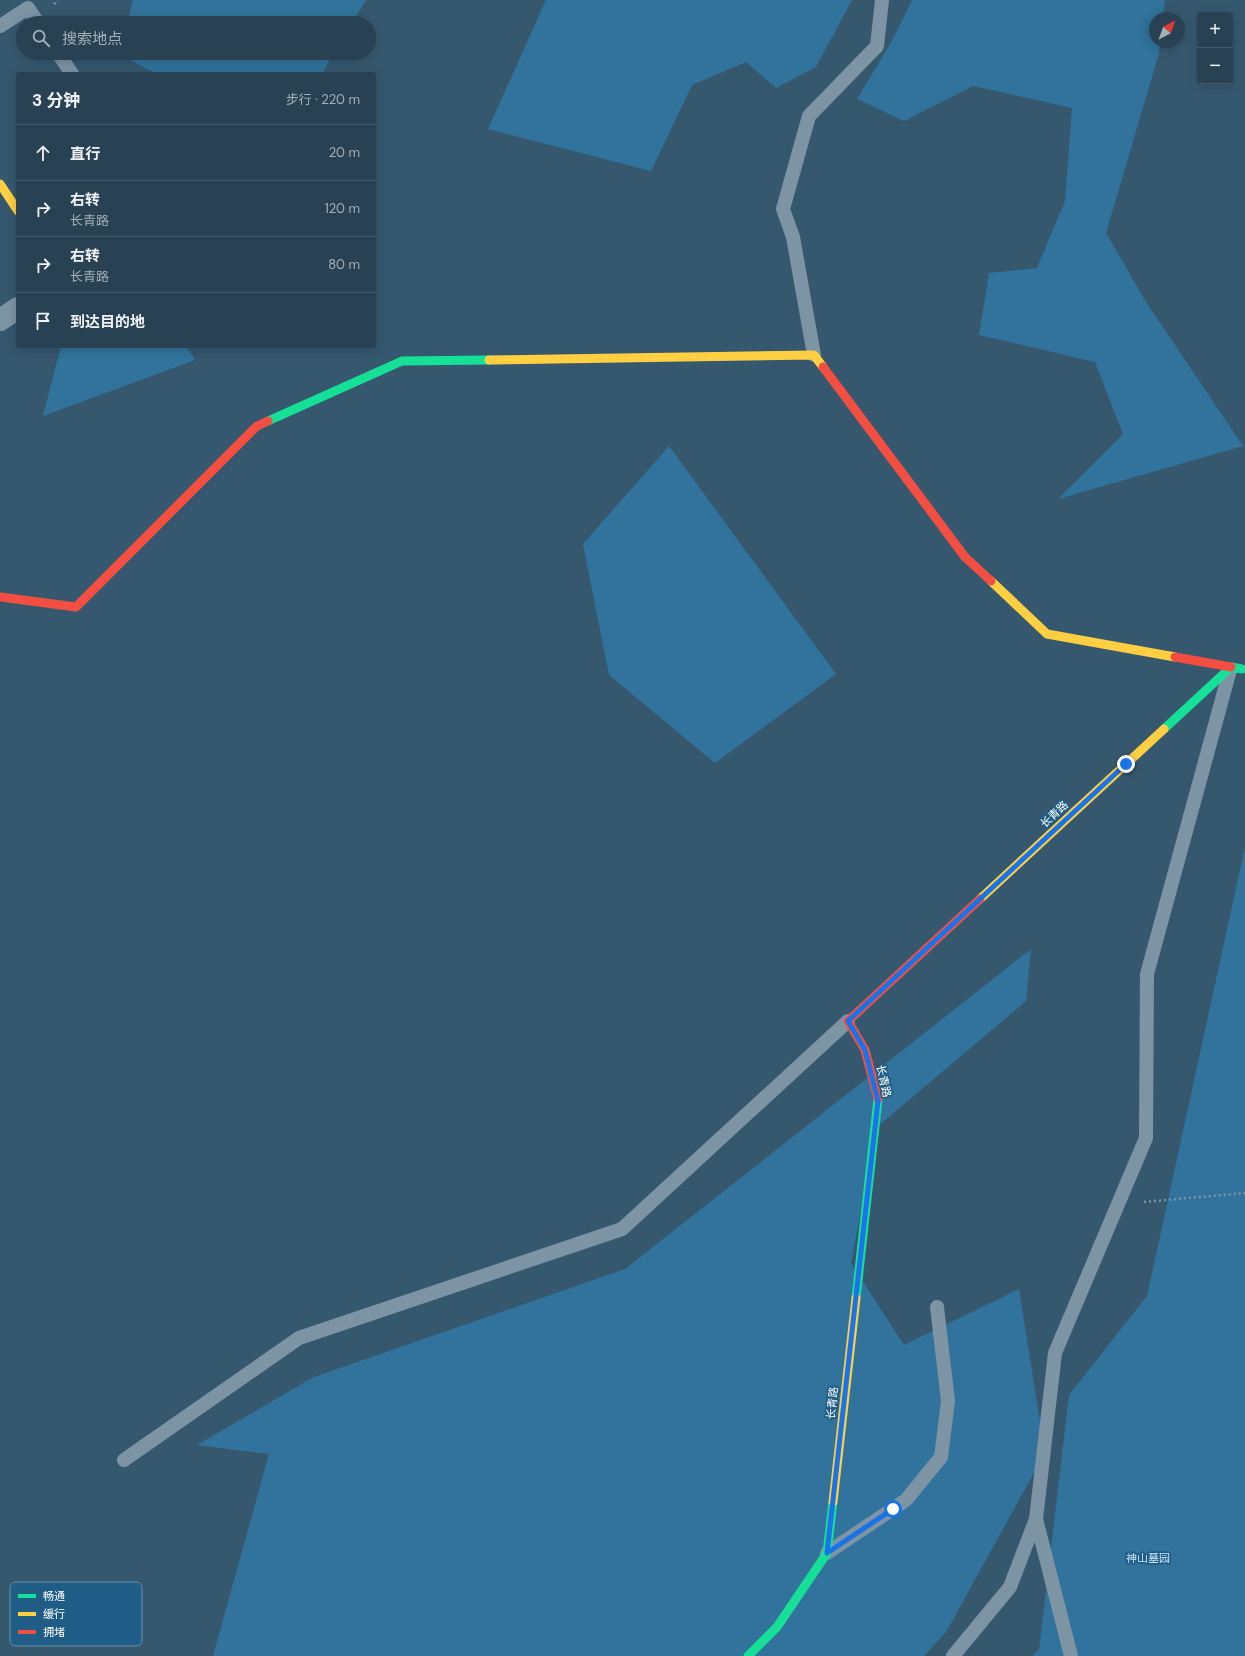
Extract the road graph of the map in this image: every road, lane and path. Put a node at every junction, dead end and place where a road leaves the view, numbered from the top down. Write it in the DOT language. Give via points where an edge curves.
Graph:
graph roads {
  1 [pos="882,0"];
  2 [pos="33,16"];
  3 [pos="0,26"];
  4 [pos="63,60"];
  5 [pos="71,72"];
  6 [pos="0,184"];
  7 [pos="16,208"];
  8 [pos="16,309"];
  9 [pos="0,320"];
  10 [pos="814,355"];
  11 [pos="0,597"];
  12 [pos="1231,668"];
  13 [pos="1245,670"];
  14 [pos="848,1021"];
  15 [pos="1245,1193"];
  16 [pos="1118,1204"];
  17 [pos="937,1307"];
  18 [pos="124,1460"];
  19 [pos="1036,1519"];
  20 [pos="827,1553"];
  21 [pos="748,1656"];
  22 [pos="954,1656"];
  23 [pos="1071,1656"];
  1 -- 10 [label="lane" via="877,46 809,116 783,209 793,237"];
  2 -- 3 [label="lane" via="28,8"];
  4 -- 5 [label="lane"];
  6 -- 7 [label="street"];
  8 -- 9 [label="street"];
  10 -- 11 [label="street" via="402,361 257,426 76,607"];
  10 -- 12 [label="street" via="965,558 1047,634"];
  12 -- 13 [label="street"];
  12 -- 14 [label="street, 长青路"];
  12 -- 16 [label="lane" via="1147,974 1146,1138"];
  14 -- 18 [label="lane" via="622,1228 299,1338"];
  14 -- 20 [label="street, 长青路" via="865,1050 878,1101"];
  15 -- 16 [label="path"];
  16 -- 19 [label="lane" via="1055,1353"];
  17 -- 20 [label="lane" via="948,1401 941,1456 906,1500"];
  19 -- 22 [label="lane" via="1010,1587"];
  19 -- 23 [label="lane"];
  20 -- 21 [label="street, 长青路" via="776,1627"];
}
